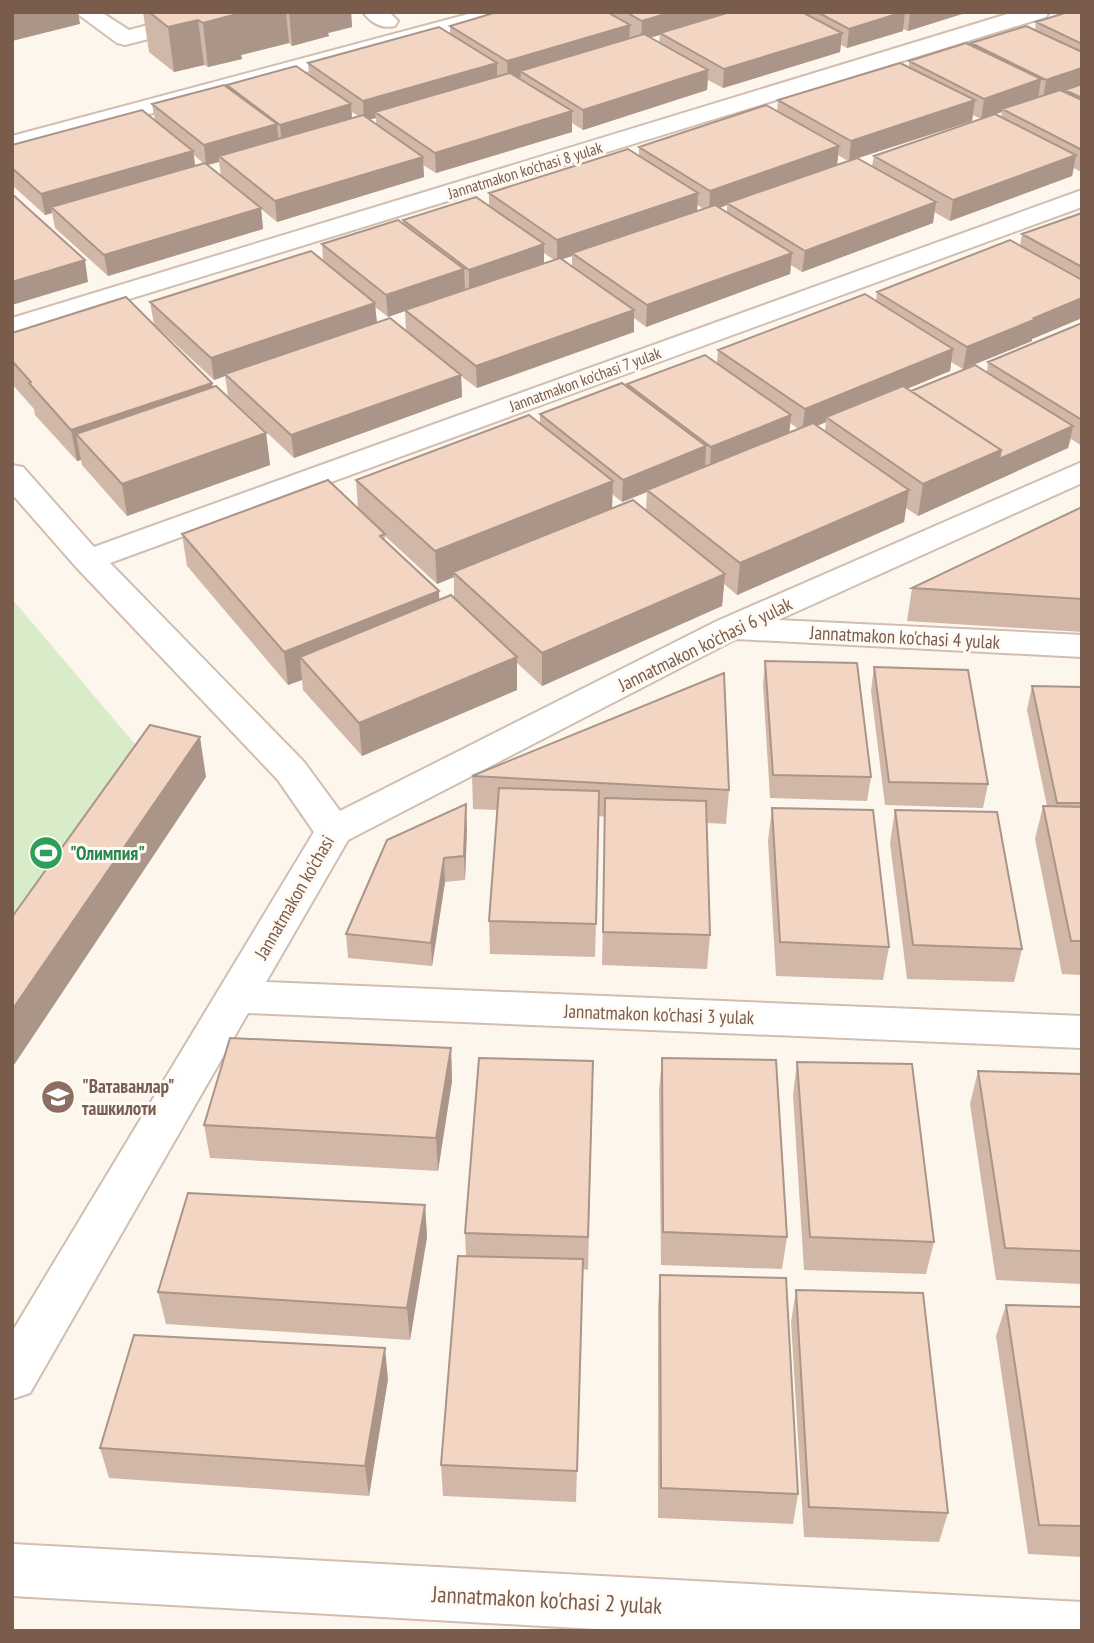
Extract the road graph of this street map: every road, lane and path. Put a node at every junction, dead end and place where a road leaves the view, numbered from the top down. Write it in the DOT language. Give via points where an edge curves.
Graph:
graph roads {
  1 [pos="122,12"];
  2 [pos="225,12"];
  3 [pos="502,12"];
  4 [pos="1038,12"];
  5 [pos="91,15"];
  6 [pos="12,144"];
  7 [pos="1082,198"];
  8 [pos="12,327"];
  9 [pos="1082,471"];
  10 [pos="12,474"];
  11 [pos="88,560"];
  12 [pos="729,629"];
  13 [pos="1082,646"];
  14 [pos="334,831"];
  15 [pos="236,997"];
  16 [pos="1082,1031"];
  17 [pos="12,1377"];
  18 [pos="12,1570"];
  19 [pos="1082,1629"];
  1 -- 5 [label="street"];
  2 -- 5 [label="street" via="125,38"];
  3 -- 6 [label="street"];
  4 -- 8 [label="street, Jannatmakon ko'chasi 8 yulak"];
  7 -- 11 [label="street, Jannatmakon ko'chasi 7 yulak"];
  9 -- 12 [label="street, Jannatmakon ko'chasi 6 yulak"];
  10 -- 11 [label="street, Jannatmakon ko'chasi"];
  11 -- 14 [label="street, Jannatmakon ko'chasi" via="291,771"];
  12 -- 13 [label="street, Jannatmakon ko'chasi 4 yulak"];
  12 -- 14 [label="street, Jannatmakon ko'chasi 6 yulak"];
  14 -- 15 [label="street, Jannatmakon ko'chasi"];
  15 -- 16 [label="street, Jannatmakon ko'chasi 3 yulak"];
  15 -- 17 [label="street, Jannatmakon ko'chasi"];
  18 -- 19 [label="street, Jannatmakon ko'chasi 2 yulak"];
}
